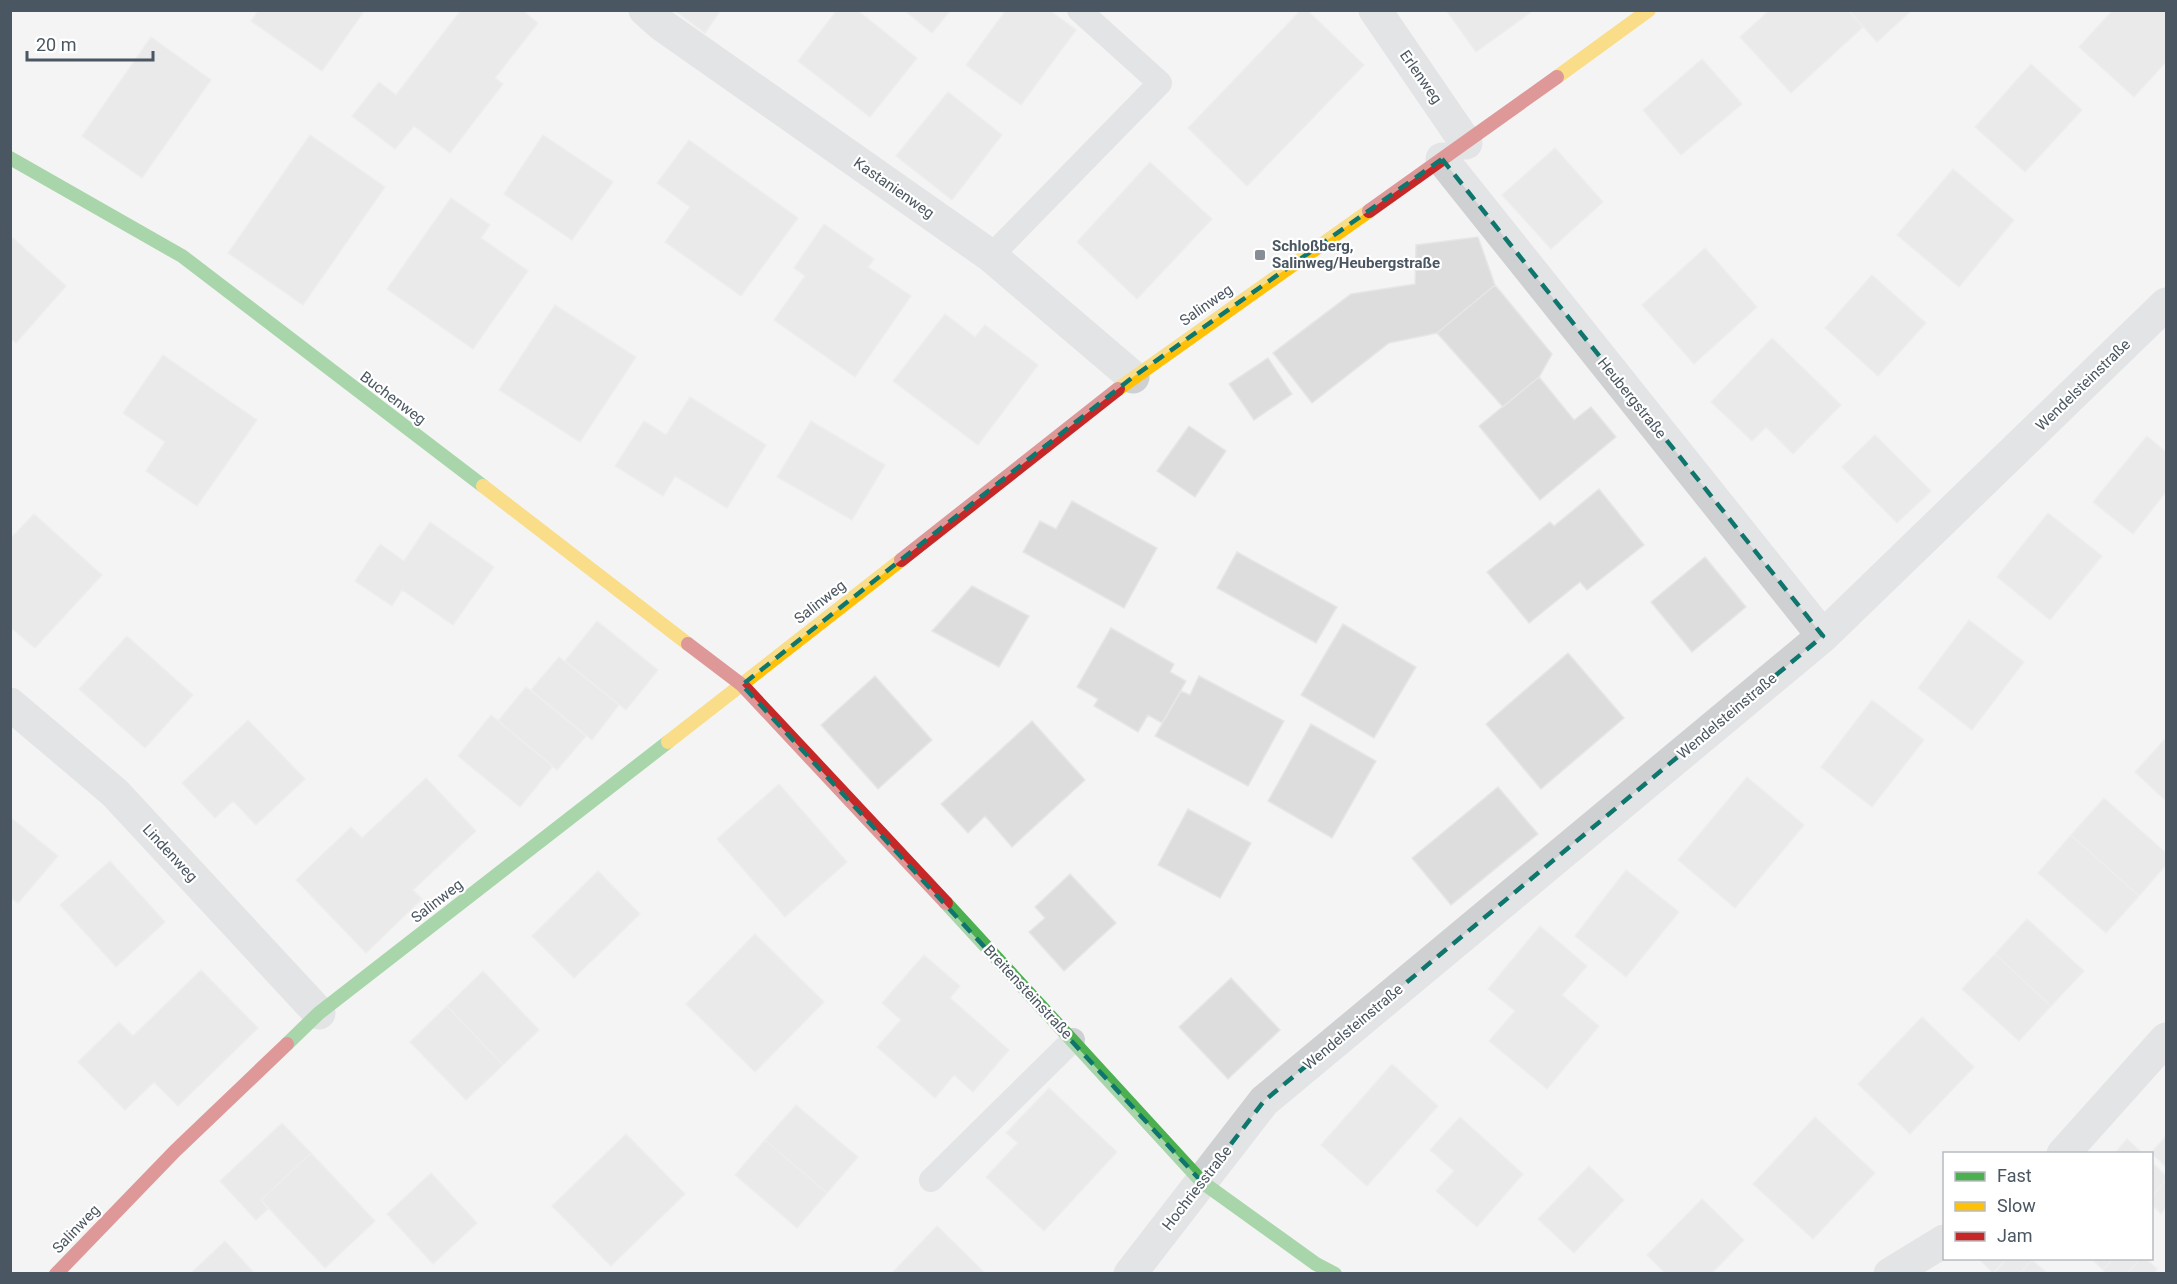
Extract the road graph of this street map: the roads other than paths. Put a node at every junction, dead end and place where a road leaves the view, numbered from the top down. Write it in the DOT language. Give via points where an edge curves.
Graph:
graph roads {
  1 [pos="645,10"];
  2 [pos="1079,10"];
  3 [pos="1375,10"];
  4 [pos="1649,10"];
  5 [pos="1454,151"];
  6 [pos="10,158"];
  7 [pos="991,256"];
  8 [pos="2166,304"];
  9 [pos="1133,377"];
  10 [pos="1823,636"];
  11 [pos="742,685"];
  12 [pos="10,704"];
  13 [pos="319,1013"];
  14 [pos="2166,1039"];
  15 [pos="1073,1040"];
  16 [pos="1264,1101"];
  17 [pos="2065,1152"];
  18 [pos="931,1180"];
  19 [pos="1202,1182"];
  20 [pos="1943,1242"];
  21 [pos="1319,1270"];
  22 [pos="56,1274"];
  23 [pos="1130,1274"];
  24 [pos="1890,1274"];
  1 -- 7 [label="street, Kastanienweg"];
  2 -- 7 [label="lane" via="1160,83"];
  3 -- 5 [label="street, Erlenweg"];
  4 -- 5 [label="street, Salinweg"];
  5 -- 9 [label="street, Salinweg"];
  5 -- 10 [label="street, Heubergstraße"];
  6 -- 11 [label="street, Buchenweg" via="182,256"];
  7 -- 9 [label="street, Kastanienweg"];
  8 -- 10 [label="street, Wendelsteinstraße"];
  9 -- 11 [label="street, Salinweg"];
  10 -- 16 [label="street, Wendelsteinstraße"];
  11 -- 13 [label="street, Salinweg"];
  11 -- 15 [label="street, Breitensteinstraße"];
  12 -- 13 [label="street, Lindenweg" via="115,793"];
  13 -- 22 [label="street, Salinweg" via="175,1151"];
  14 -- 17 [label="street"];
  15 -- 18 [label="lane"];
  15 -- 19 [label="street, Breitensteinstraße"];
  16 -- 19 [label="street, Hochriesstraße"];
  19 -- 21 [label="street, Breitensteinstraße"];
  19 -- 23 [label="street, Hochriesstraße"];
  20 -- 24 [label="street"];
}
